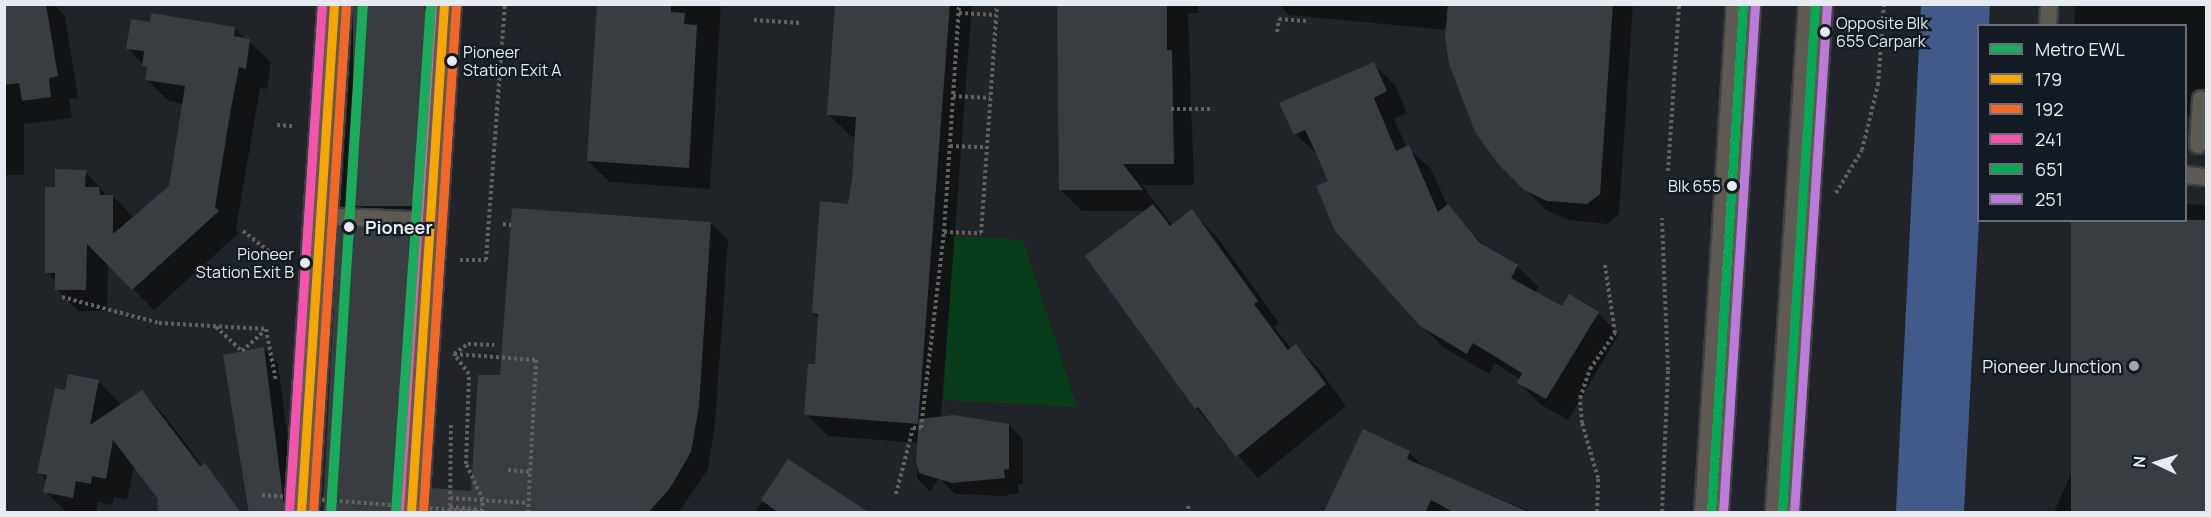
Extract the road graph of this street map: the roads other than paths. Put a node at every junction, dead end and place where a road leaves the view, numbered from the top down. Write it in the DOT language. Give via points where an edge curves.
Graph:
graph roads {
  1 [pos="334,4"];
  2 [pos="444,4"];
  3 [pos="1743,4"];
  4 [pos="1815,4"];
  5 [pos="2049,4"];
  6 [pos="2048,24"];
  7 [pos="2201,99"];
  8 [pos="2197,145"];
  9 [pos="2187,176"];
  10 [pos="2206,177"];
  11 [pos="320,216"];
  12 [pos="430,221"];
  13 [pos="301,513"];
  14 [pos="411,513"];
  15 [pos="1711,513"];
  16 [pos="1782,513"];
  1 -- 11 [label="street"];
  2 -- 12 [label="street"];
  3 -- 15 [label="main road"];
  4 -- 16 [label="main road"];
  5 -- 6 [label="lane"];
  7 -- 8 [label="lane"];
  9 -- 10 [label="lane"];
  11 -- 12 [label="lane"];
  11 -- 13 [label="street"];
  12 -- 14 [label="street"];
}
